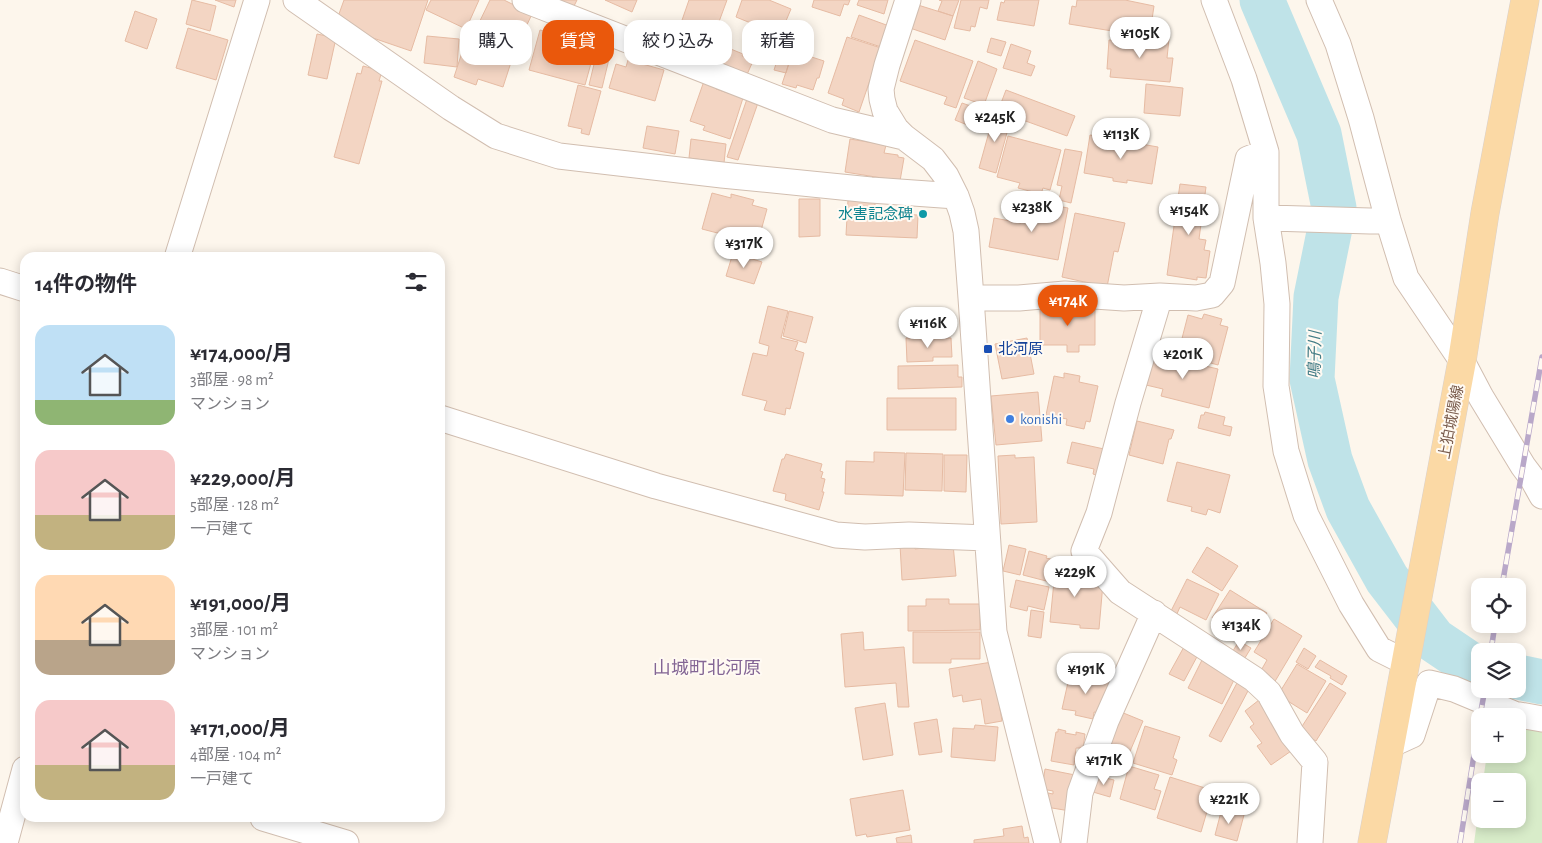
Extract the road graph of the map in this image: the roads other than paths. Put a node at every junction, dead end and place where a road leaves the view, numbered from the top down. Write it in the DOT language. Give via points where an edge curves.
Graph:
graph roads {
  1 [pos="257,0"];
  2 [pos="296,0"];
  3 [pos="525,0"];
  4 [pos="908,0"];
  5 [pos="1214,0"];
  6 [pos="1319,0"];
  7 [pos="1525,0"];
  8 [pos="904,137"];
  9 [pos="1266,152"];
  10 [pos="956,196"];
  11 [pos="1274,218"];
  12 [pos="1379,220"];
  13 [pos="180,252"];
  14 [pos="0,281"];
  15 [pos="20,287"];
  16 [pos="1160,296"];
  17 [pos="971,298"];
  18 [pos="1462,360"];
  19 [pos="445,420"];
  20 [pos="1542,496"];
  21 [pos="987,538"];
  22 [pos="1154,613"];
  23 [pos="1405,662"];
  24 [pos="1542,719"];
  25 [pos="1390,745"];
  26 [pos="20,788"];
  27 [pos="276,822"];
  28 [pos="5,843"];
  29 [pos="346,843"];
  30 [pos="1047,843"];
  31 [pos="1074,843"];
  32 [pos="1310,843"];
  33 [pos="1372,843"];
  1 -- 13 [label="street"];
  2 -- 10 [label="street" via="496,136 559,156 731,176"];
  3 -- 8 [label="street" via="832,120"];
  4 -- 8 [label="street" via="881,88 885,111"];
  5 -- 9 [label="street"];
  6 -- 12 [label="street" via="1338,44 1361,118"];
  7 -- 18 [label="main road, 上狛城陽線" via="1485,213"];
  8 -- 10 [label="street" via="933,159"];
  9 -- 11 [label="street"];
  9 -- 16 [label="street" via="1248,160 1222,283 1212,295 1196,298"];
  10 -- 17 [label="street" via="966,232"];
  11 -- 12 [label="street"];
  11 -- 23 [label="street" via="1276,386 1286,451 1306,515 1351,604 1379,649"];
  12 -- 18 [label="street" via="1406,278"];
  14 -- 15 [label="street"];
  16 -- 17 [label="street" via="1124,298 1064,294"];
  16 -- 22 [label="street" via="1099,513 1084,551 1120,592"];
  17 -- 21 [label="street"];
  18 -- 20 [label="street"];
  18 -- 23 [label="main road, 上狛城陽線"];
  19 -- 21 [label="street" via="656,486 836,535"];
  21 -- 30 [label="street" via="994,632"];
  22 -- 31 [label="street" via="1106,721 1080,793"];
  22 -- 32 [label="street" via="1269,693 1292,734 1314,762"];
  23 -- 25 [label="main road, 上狛城陽線"];
  24 -- 25 [label="street" via="1514,714 1429,683 1412,735"];
  25 -- 33 [label="main road, 上狛城陽線"];
  26 -- 28 [label="street"];
  27 -- 29 [label="street"];
}
